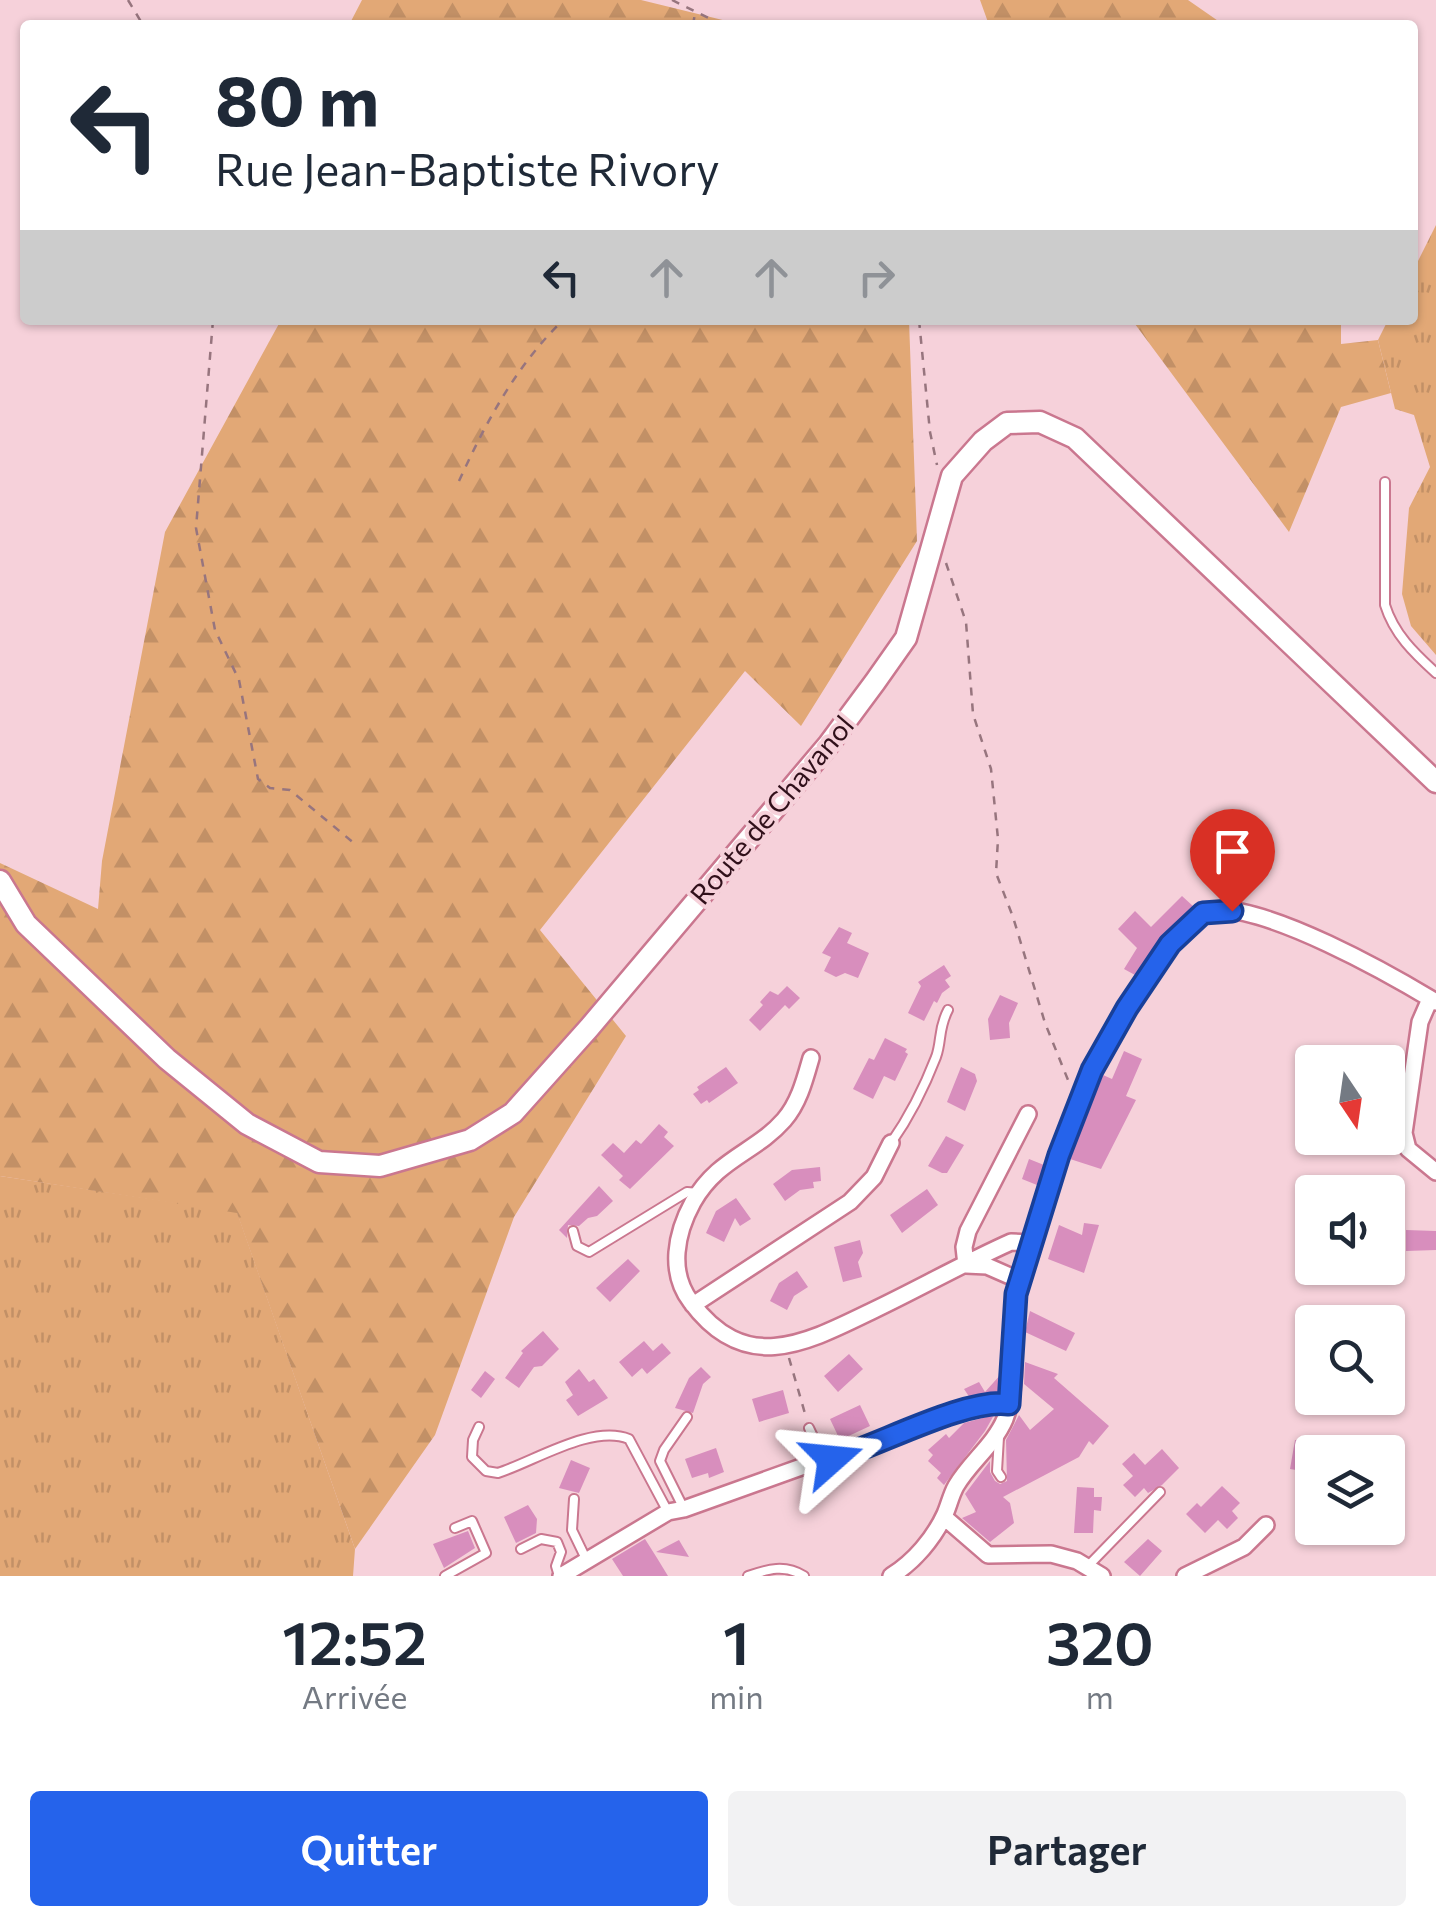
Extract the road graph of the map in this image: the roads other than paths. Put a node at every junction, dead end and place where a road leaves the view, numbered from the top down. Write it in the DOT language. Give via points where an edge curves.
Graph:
graph roads {
  1 [pos="1386,482"];
  2 [pos="1436,673"];
  3 [pos="1436,782"];
  4 [pos="0,881"];
  5 [pos="1433,1000"];
  6 [pos="948,1010"];
  7 [pos="811,1058"];
  8 [pos="1028,1114"];
  9 [pos="891,1143"];
  10 [pos="1436,1172"];
  11 [pos="699,1193"];
  12 [pos="573,1231"];
  13 [pos="1032,1243"];
  14 [pos="966,1266"];
  15 [pos="1020,1280"];
  16 [pos="693,1305"];
  17 [pos="1009,1404"];
  18 [pos="687,1416"];
  19 [pos="479,1427"];
  20 [pos="809,1428"];
  21 [pos="997,1434"];
  22 [pos="824,1460"];
  23 [pos="1001,1477"];
  24 [pos="1160,1492"];
  25 [pos="574,1498"];
  26 [pos="676,1511"];
  27 [pos="944,1517"];
  28 [pos="1266,1525"];
  29 [pos="455,1528"];
  30 [pos="522,1549"];
  31 [pos="587,1561"];
  32 [pos="1087,1567"];
  33 [pos="446,1576"];
  34 [pos="560,1576"];
  35 [pos="748,1576"];
  36 [pos="804,1576"];
  37 [pos="891,1576"];
  38 [pos="1102,1576"];
  39 [pos="1185,1576"];
  1 -- 2 [label="lane" via="1385,605 1407,645"];
  3 -- 4 [label="street, Route de Chavanol" via="1076,438 1040,422 1008,422 952,476 906,638 829,744 513,1113 470,1140 380,1166 319,1162 247,1124 26,924"];
  5 -- 10 [label="street" via="1420,1022 1404,1133 1408,1149"];
  5 -- 13 [label="street" via="1277,921 1232,911 1203,913 1162,954 1127,1008 1085,1090"];
  6 -- 9 [label="lane" via="914,1108"];
  7 -- 11 [label="street" via="784,1120 731,1158"];
  8 -- 14 [label="street" via="968,1231"];
  9 -- 16 [label="street" via="864,1190"];
  11 -- 12 [label="lane" via="687,1192 589,1252 577,1246"];
  11 -- 16 [label="street" via="676,1255 678,1282"];
  13 -- 14 [label="street" via="1011,1242"];
  13 -- 15 [label="street"];
  14 -- 15 [label="street" via="987,1266"];
  14 -- 16 [label="street" via="812,1341 786,1347 740,1342"];
  15 -- 17 [label="street"];
  17 -- 21 [label="street"];
  17 -- 22 [label="street" via="944,1416"];
  18 -- 26 [label="lane" via="660,1462"];
  19 -- 26 [label="lane" via="472,1457 498,1473 592,1436 629,1438"];
  20 -- 22 [label="lane"];
  21 -- 23 [label="lane"];
  21 -- 27 [label="street" via="958,1482"];
  22 -- 26 [label="street"];
  24 -- 32 [label="lane"];
  25 -- 31 [label="lane" via="572,1530"];
  26 -- 31 [label="street"];
  27 -- 32 [label="street" via="988,1555 1050,1554"];
  27 -- 37 [label="street" via="913,1559"];
  28 -- 39 [label="street" via="1244,1547"];
  29 -- 33 [label="lane" via="472,1521 486,1553"];
  30 -- 34 [label="lane" via="541,1539 556,1542"];
  31 -- 34 [label="street"];
  32 -- 38 [label="street"];
  35 -- 36 [label="lane" via="777,1568"];
}
